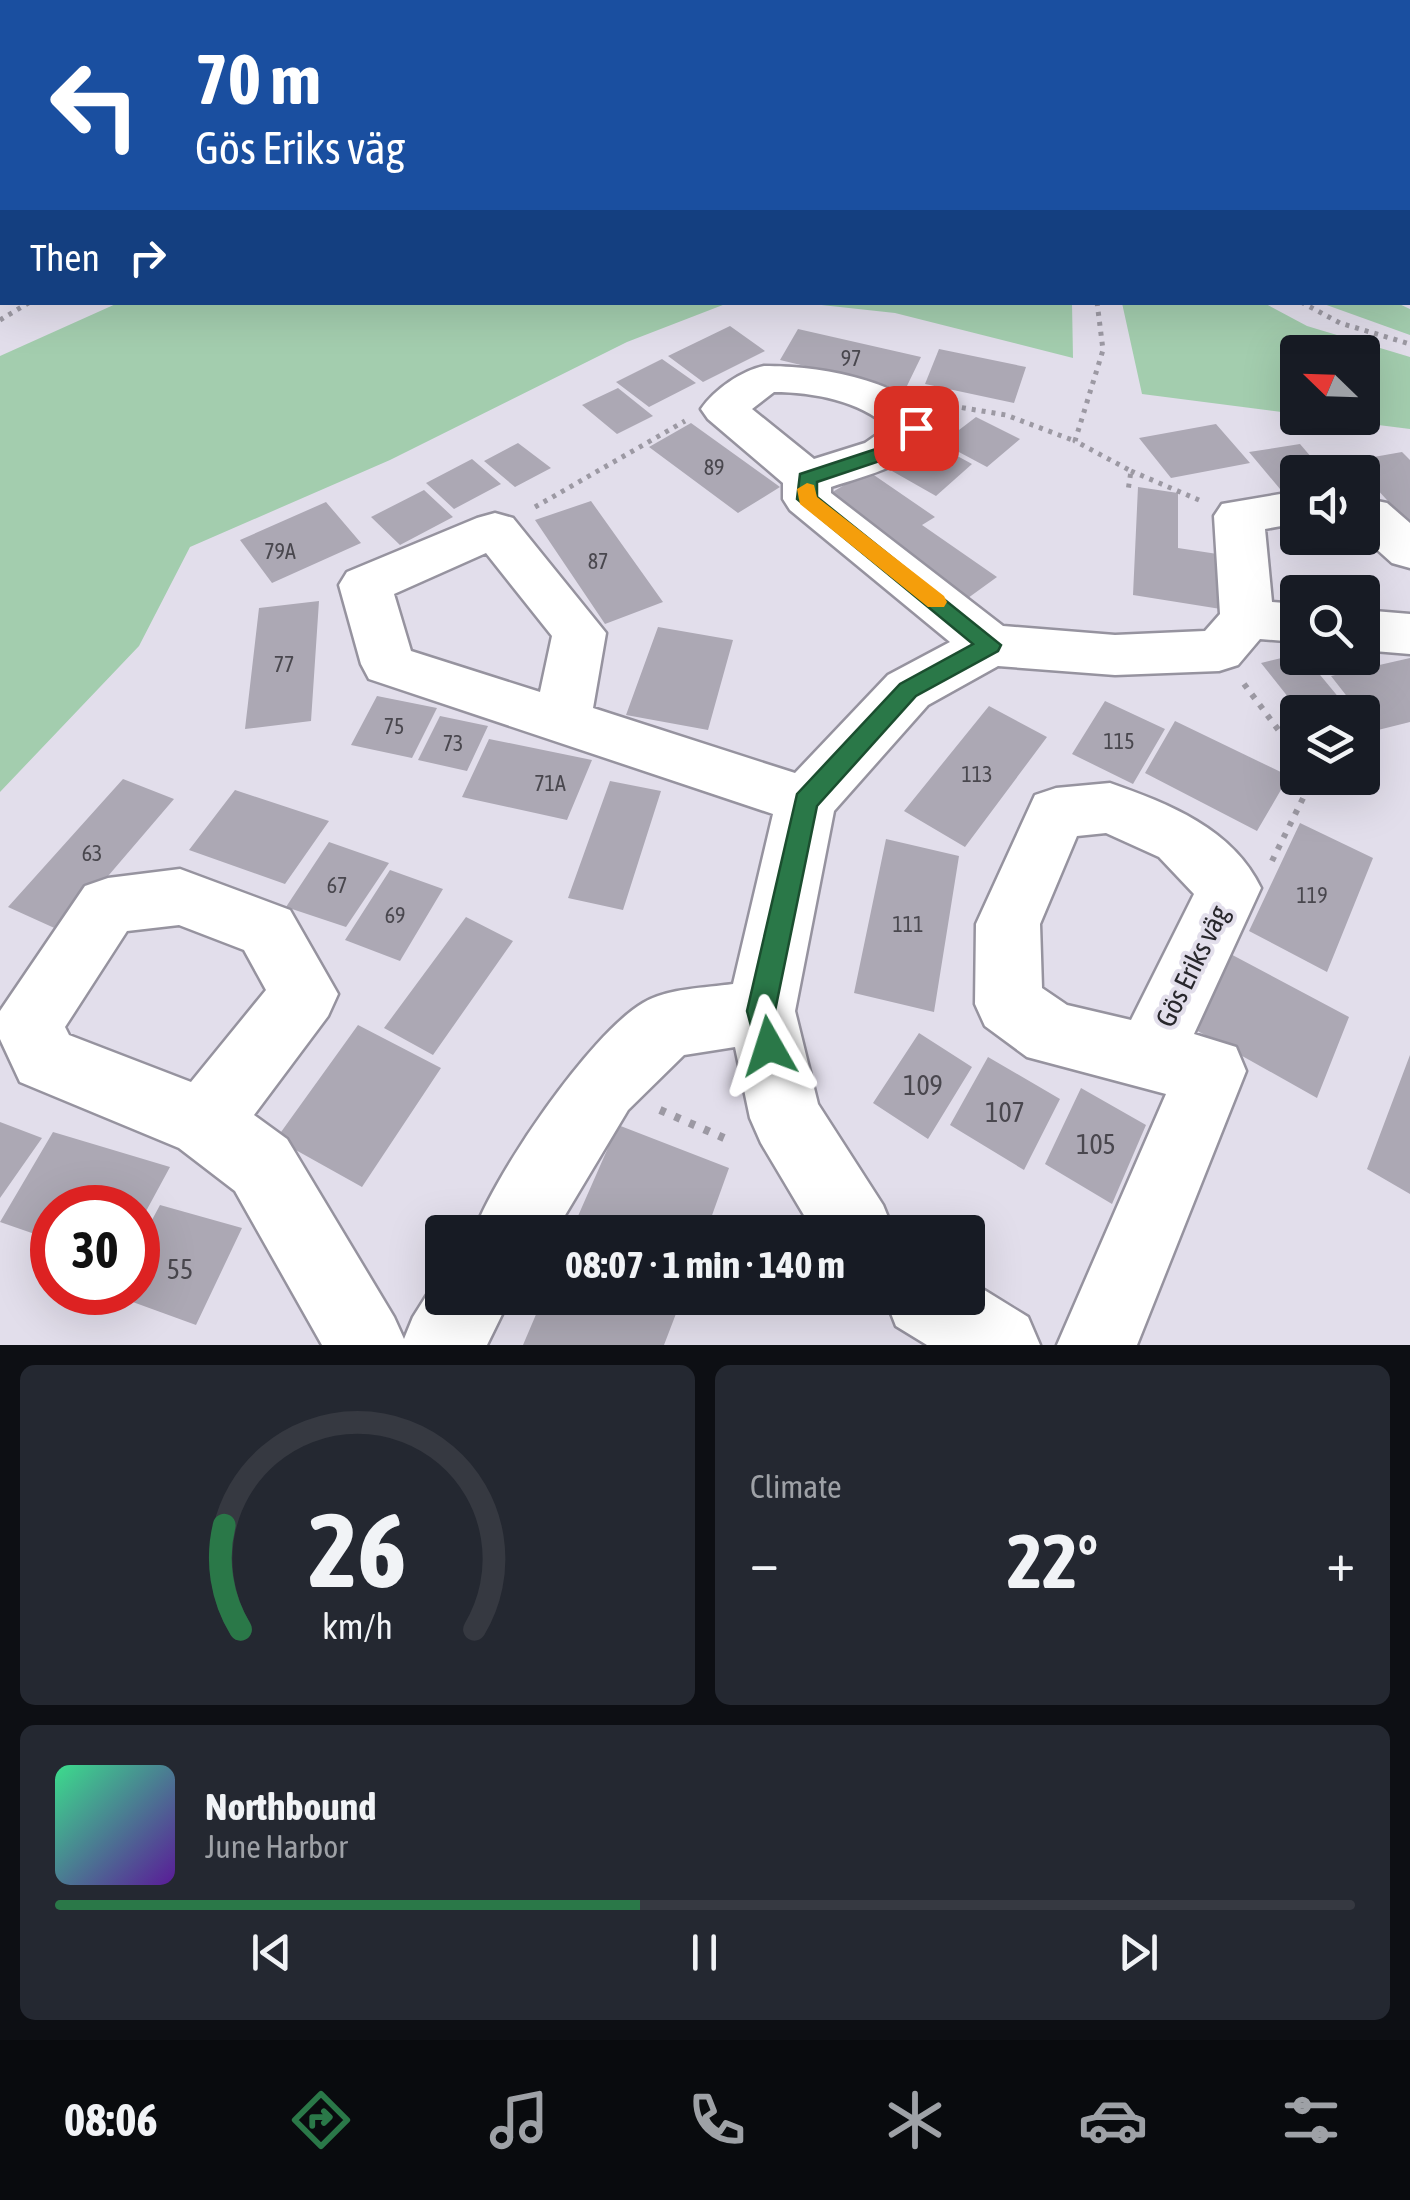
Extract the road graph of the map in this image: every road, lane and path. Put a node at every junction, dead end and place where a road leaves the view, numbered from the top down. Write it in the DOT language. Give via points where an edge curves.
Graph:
graph roads {
  1 [pos="25,305"];
  2 [pos="1097,305"];
  3 [pos="1307,305"];
  4 [pos="0,320"];
  5 [pos="1410,344"];
  6 [pos="886,401"];
  7 [pos="724,410"];
  8 [pos="1075,441"];
  9 [pos="1131,471"];
  10 [pos="807,489"];
  11 [pos="1128,491"];
  12 [pos="1280,510"];
  13 [pos="1239,516"];
  14 [pos="1380,524"];
  15 [pos="495,530"];
  16 [pos="1410,551"];
  17 [pos="1254,631"];
  18 [pos="1380,632"];
  19 [pos="1410,634"];
  20 [pos="990,645"];
  21 [pos="1280,705"];
  22 [pos="562,721"];
  23 [pos="1305,795"];
  24 [pos="806,802"];
  25 [pos="1227,893"];
  26 [pos="761,1011"];
  27 [pos="1149,1056"];
  28 [pos="204,1123"];
  29 [pos="523,1215"];
  30 [pos="846,1215"];
  31 [pos="460,1315"];
  32 [pos="951,1315"];
  33 [pos="366,1345"];
  34 [pos="441,1345"];
  35 [pos="1000,1345"];
  36 [pos="1098,1345"];
  1 -- 4 [label="path"];
  2 -- 8 [label="path" via="1103,350"];
  3 -- 5 [label="path"];
  6 -- 7 [label="street" via="798,379 764,379"];
  6 -- 8 [label="path" via="1006,414"];
  6 -- 10 [label="street" via="916,428 882,454"];
  7 -- 10 [label="street"];
  7 -- 15 [label="path" via="693,417"];
  8 -- 9 [label="path"];
  9 -- 11 [label="path"];
  9 -- 13 [label="path"];
  10 -- 20 [label="street"];
  12 -- 13 [label="street"];
  13 -- 17 [label="street"];
  14 -- 16 [label="street"];
  15 -- 22 [label="street" via="580,633"];
  15 -- 22 [label="street" via="365,585 388,664"];
  17 -- 20 [label="street" via="1114,655"];
  17 -- 21 [label="path"];
  18 -- 19 [label="street"];
  20 -- 24 [label="street" via="908,690"];
  22 -- 24 [label="street"];
  23 -- 25 [label="path" via="1266,874"];
  24 -- 26 [label="street"];
  25 -- 27 [label="street, Gös Eriks väg"];
  25 -- 27 [label="street, Gös Eriks väg" via="1181,840 1110,808 1056,814 1008,924 1008,1004 1051,1034"];
  26 -- 29 [label="street" via="666,1026 604,1086"];
  26 -- 30 [label="street" via="786,1118"];
  27 -- 36 [label="street, Gös Eriks väg" via="1211,1071"];
  28 -- 33 [label="street" via="261,1166"];
  31 -- 34 [label="street"];
  32 -- 35 [label="street"];
}
